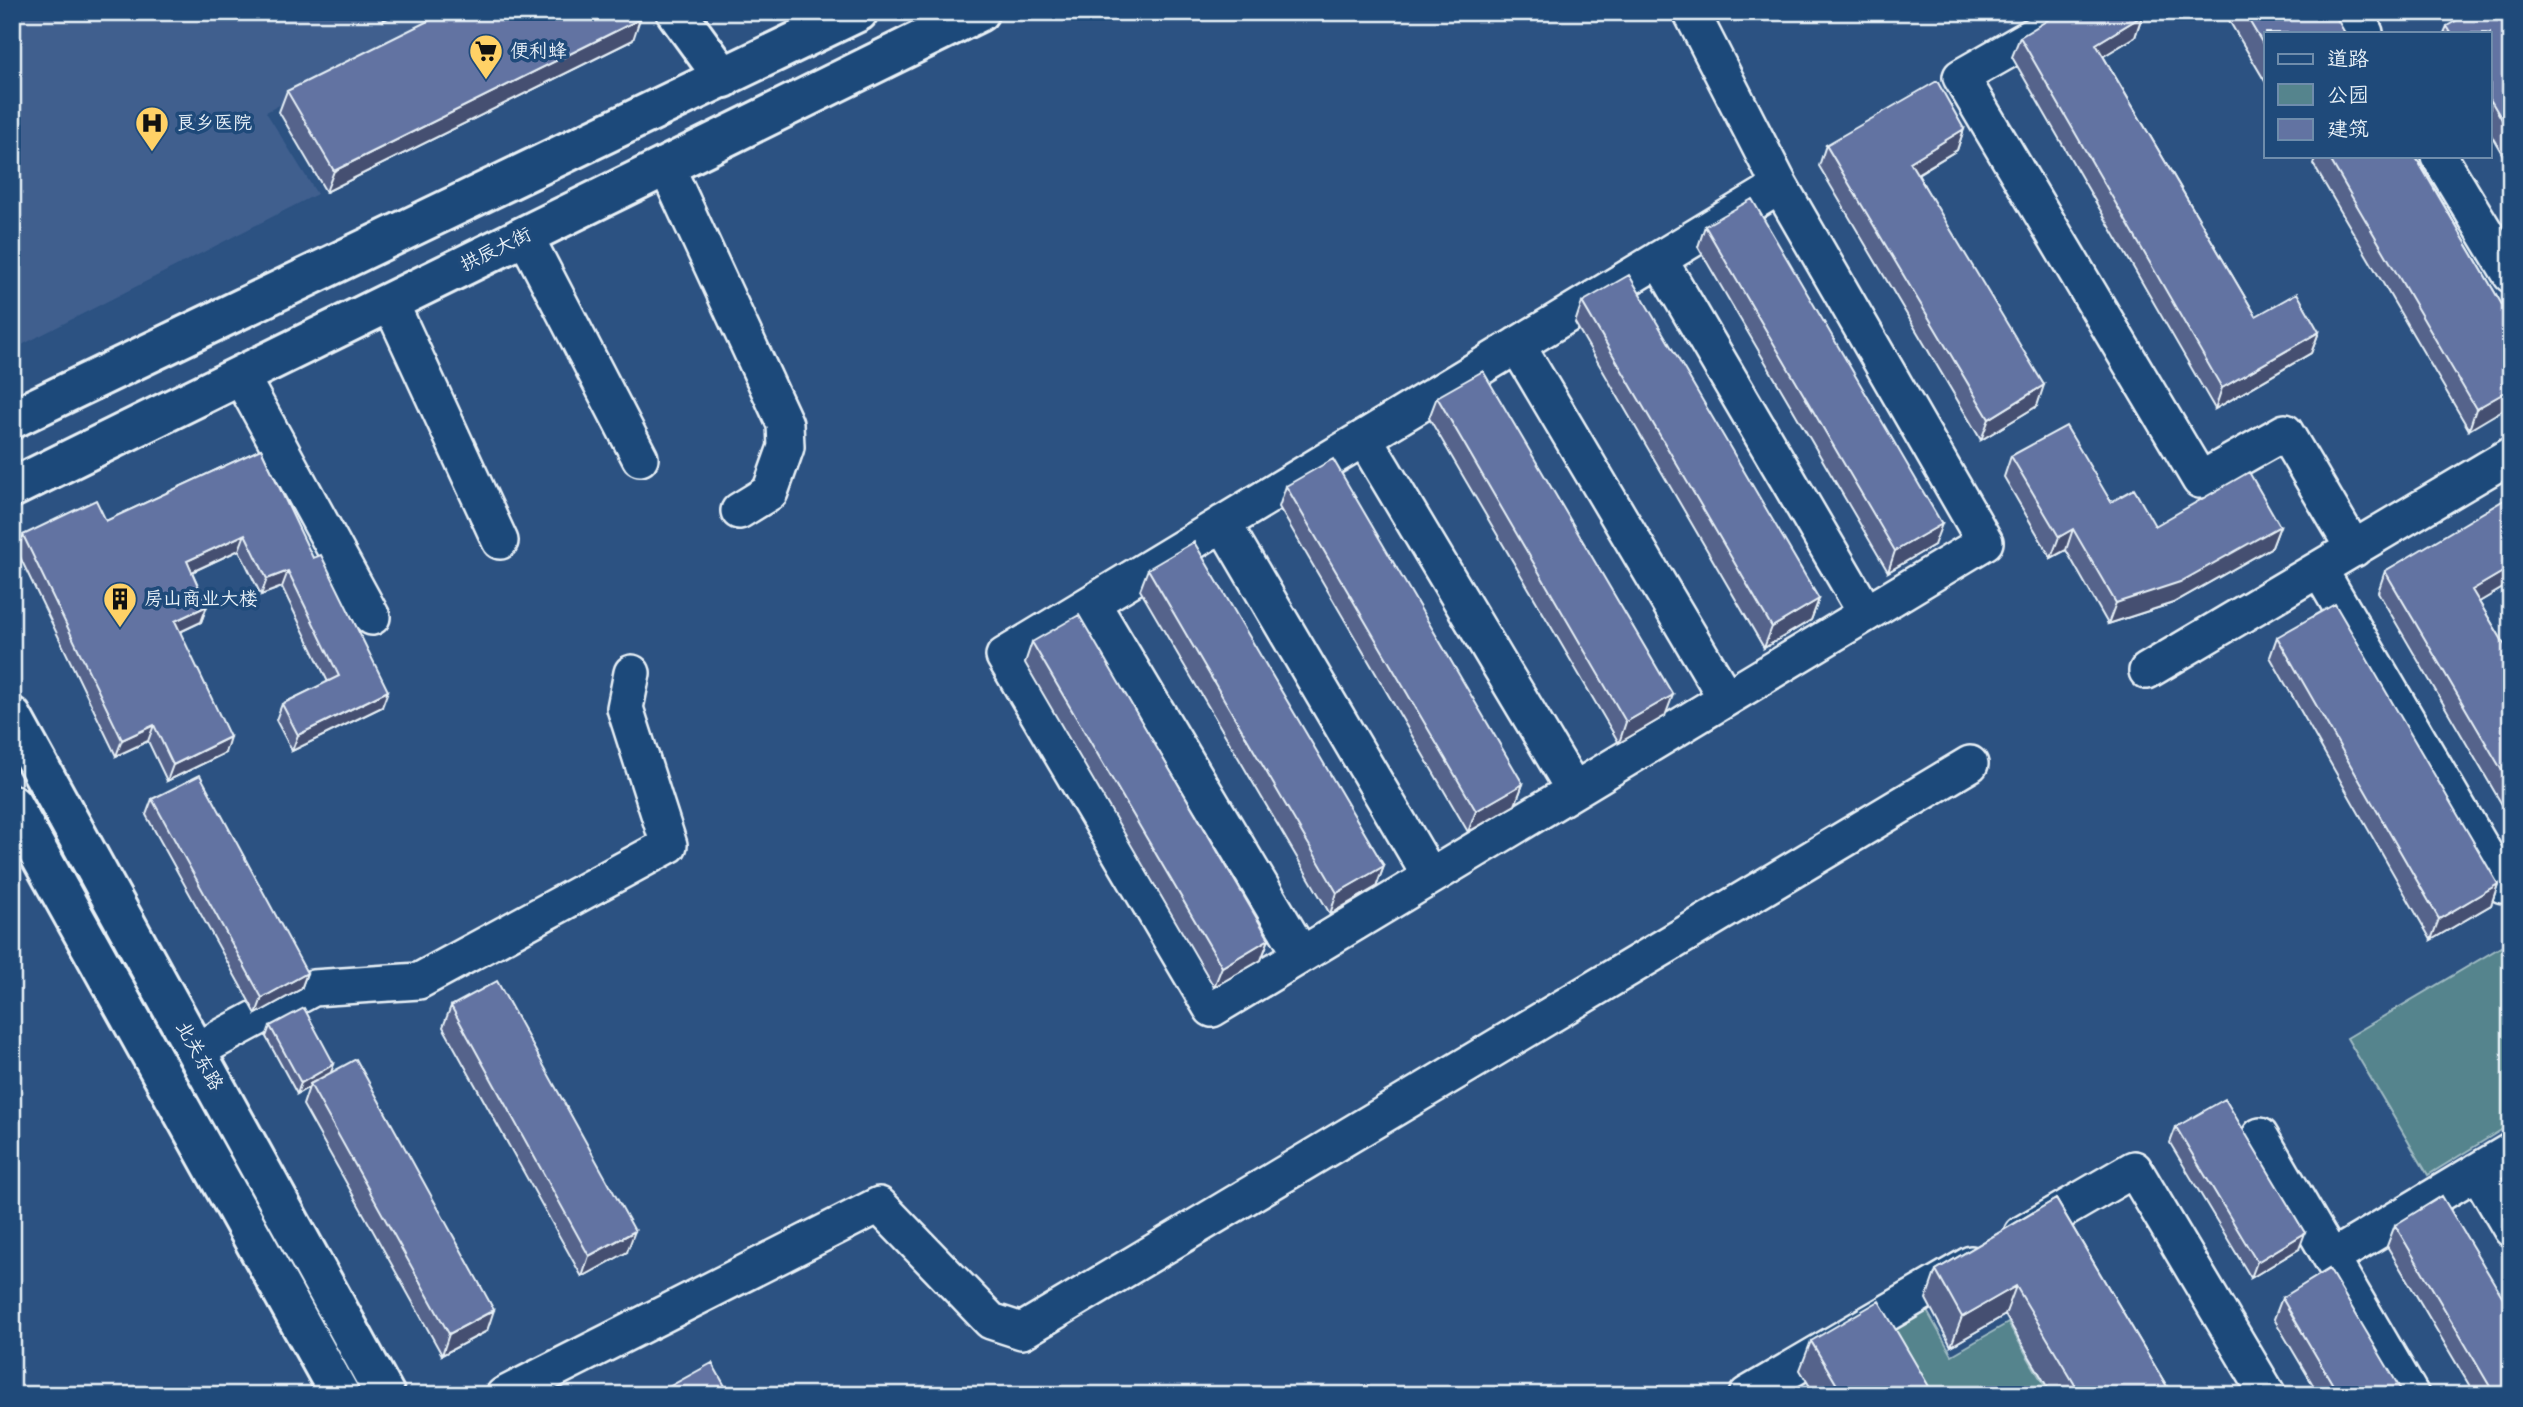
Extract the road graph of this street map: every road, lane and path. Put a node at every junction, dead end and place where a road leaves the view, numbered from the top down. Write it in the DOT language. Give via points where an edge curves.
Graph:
graph roads {
  1 [pos="676,12"];
  2 [pos="858,12"];
  3 [pos="979,12"];
  4 [pos="1691,12"];
  5 [pos="2075,12"];
  6 [pos="2353,12"];
  7 [pos="2364,32"];
  8 [pos="724,78"];
  9 [pos="2440,158"];
  10 [pos="666,166"];
  11 [pos="1780,186"];
  12 [pos="525,236"];
  13 [pos="1659,259"];
  14 [pos="2511,275"];
  15 [pos="390,302"];
  16 [pos="1517,345"];
  17 [pos="240,375"];
  18 [pos="12,419"];
  19 [pos="1364,438"];
  20 [pos="2511,454"];
  21 [pos="640,458"];
  22 [pos="12,488"];
  23 [pos="739,511"];
  24 [pos="1223,523"];
  25 [pos="500,541"];
  26 [pos="2354,549"];
  27 [pos="2319,569"];
  28 [pos="1092,603"];
  29 [pos="1867,613"];
  30 [pos="372,617"];
  31 [pos="2147,671"];
  32 [pos="632,673"];
  33 [pos="1726,698"];
  34 [pos="12,718"];
  35 [pos="1970,764"];
  36 [pos="1574,790"];
  37 [pos="12,805"];
  38 [pos="1430,876"];
  39 [pos="2503,885"];
  40 [pos="1301,954"];
  41 [pos="196,1051"];
  42 [pos="2260,1136"];
  43 [pos="2511,1151"];
  44 [pos="2477,1171"];
  45 [pos="2511,1229"];
  46 [pos="2332,1258"];
  47 [pos="340,1395"];
  48 [pos="385,1395"];
  49 [pos="504,1395"];
  50 [pos="1747,1395"];
  51 [pos="2269,1395"];
  52 [pos="2411,1395"];
  1 -- 8 [label="street"];
  2 -- 8 [label="street"];
  3 -- 10 [label="street, 拱辰大街"];
  4 -- 11 [label="street"];
  5 -- 26 [label="street" via="1961,78 2200,481 2285,432"];
  6 -- 7 [label="street"];
  8 -- 18 [label="street"];
  9 -- 14 [label="street"];
  10 -- 12 [label="street, 拱辰大街"];
  10 -- 23 [label="street" via="785,424 786,447 770,492"];
  11 -- 13 [label="street"];
  11 -- 29 [label="street" via="1984,542"];
  12 -- 15 [label="street, 拱辰大街"];
  12 -- 21 [label="street"];
  13 -- 16 [label="street"];
  13 -- 29 [label="street"];
  15 -- 17 [label="street, 拱辰大街"];
  15 -- 25 [label="street"];
  16 -- 19 [label="street"];
  16 -- 33 [label="street"];
  17 -- 22 [label="street, 拱辰大街"];
  17 -- 30 [label="street"];
  19 -- 24 [label="street"];
  19 -- 36 [label="street"];
  20 -- 26 [label="street"];
  24 -- 28 [label="street"];
  24 -- 38 [label="street"];
  26 -- 27 [label="street"];
  27 -- 31 [label="street"];
  27 -- 39 [label="street"];
  28 -- 40 [label="street"];
  28 -- 40 [label="street" via="1004,656 1212,1009"];
  29 -- 33 [label="street"];
  32 -- 41 [label="street" via="625,708 668,845 419,981 313,988"];
  33 -- 36 [label="street"];
  34 -- 41 [label="street, 北关东路"];
  35 -- 49 [label="street" via="1022,1331 991,1321 879,1205"];
  36 -- 38 [label="street"];
  37 -- 47 [label="street"];
  38 -- 40 [label="street"];
  41 -- 48 [label="street, 北关东路"];
  42 -- 46 [label="street"];
  43 -- 44 [label="street"];
  44 -- 45 [label="street"];
  44 -- 46 [label="street"];
  46 -- 52 [label="street"];
  50 -- 51 [label="street" via="2134,1169"];
}
